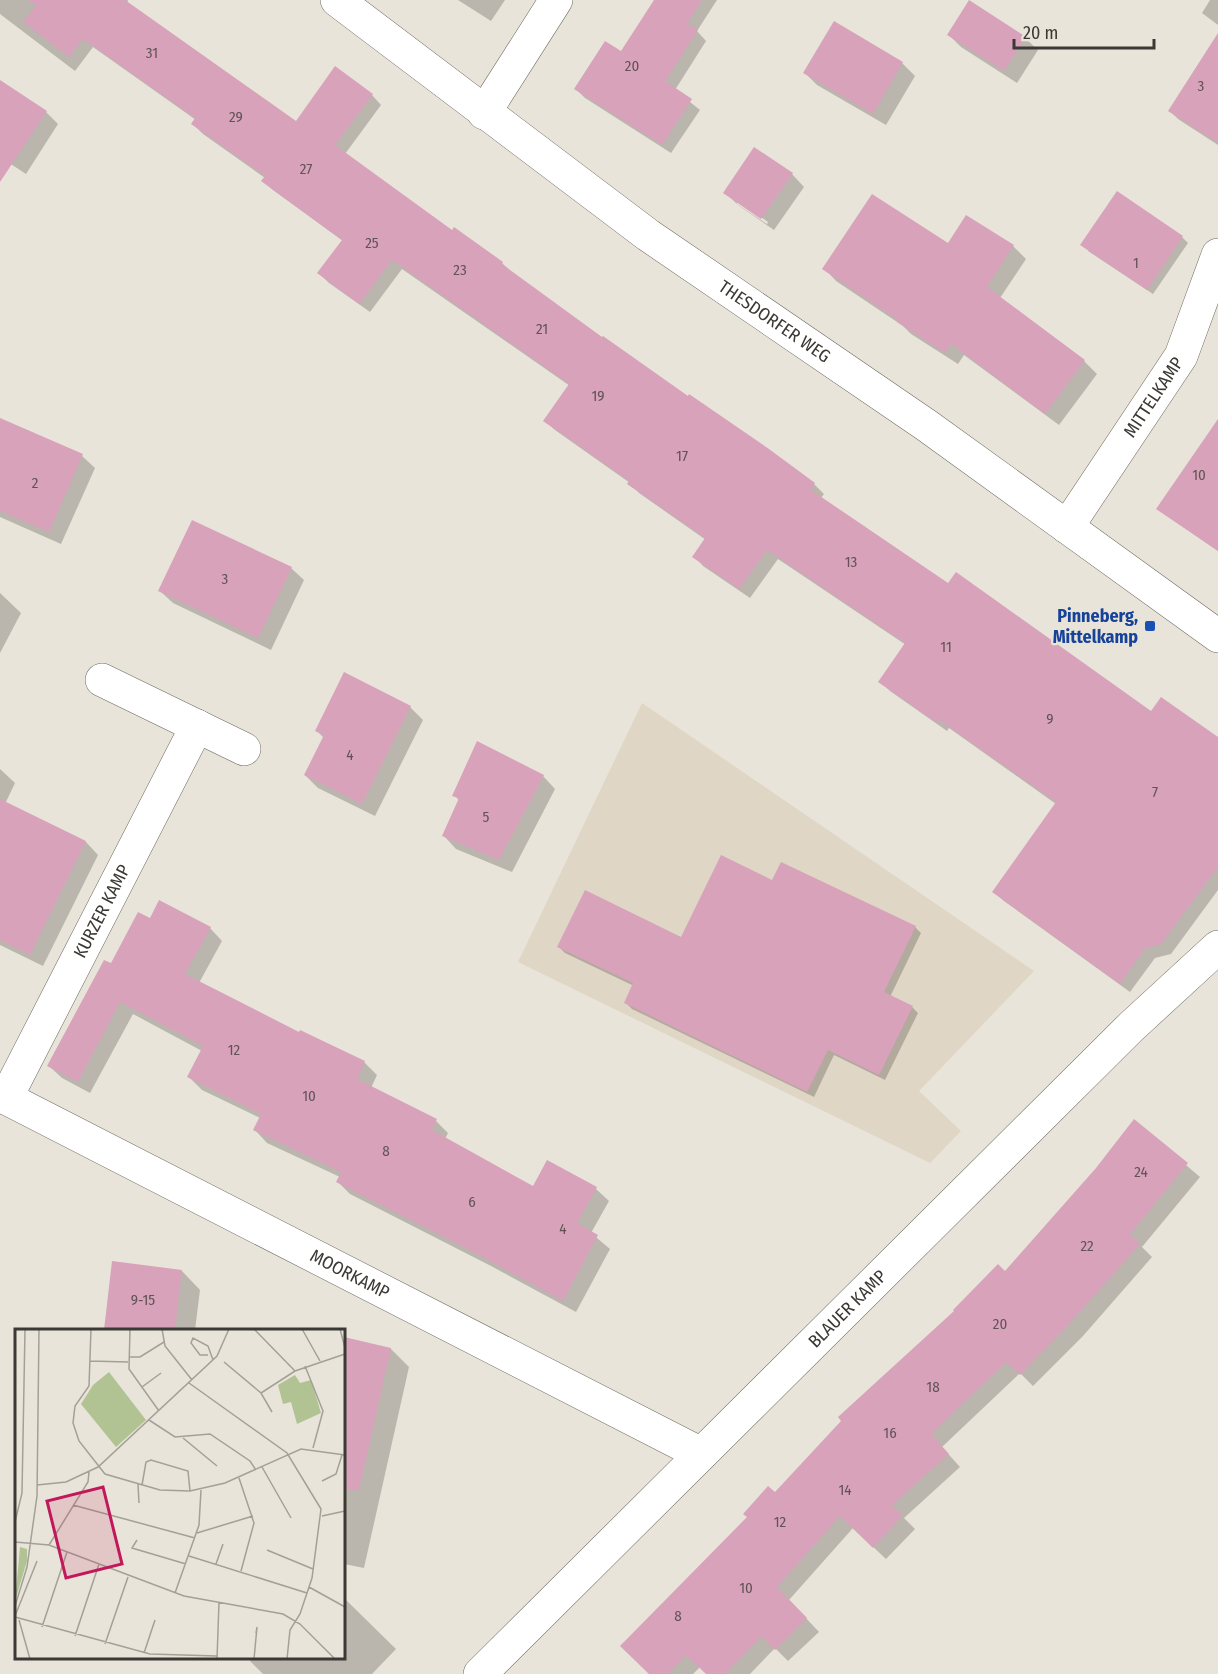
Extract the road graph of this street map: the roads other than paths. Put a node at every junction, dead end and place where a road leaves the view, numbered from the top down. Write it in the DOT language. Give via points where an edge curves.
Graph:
graph roads {
  1 [pos="337,0"];
  2 [pos="556,0"];
  3 [pos="484,113"];
  4 [pos="1218,255"];
  5 [pos="1067,527"];
  6 [pos="1218,636"];
  7 [pos="102,680"];
  8 [pos="197,726"];
  9 [pos="244,748"];
  10 [pos="1218,947"];
  11 [pos="3,1096"];
  12 [pos="701,1454"];
  13 [pos="480,1674"];
  1 -- 3 [label="street, THESDORFER WEG"];
  2 -- 3 [label="street"];
  3 -- 5 [label="street, THESDORFER WEG" via="648,235 926,425"];
  4 -- 5 [label="street, MITTELKAMP" via="1181,356"];
  5 -- 6 [label="street, THESDORFER WEG"];
  7 -- 8 [label="street"];
  8 -- 9 [label="street"];
  8 -- 11 [label="street, KURZER KAMP"];
  10 -- 12 [label="street, BLAUER KAMP" via="1131,1027"];
  11 -- 12 [label="street, MOORKAMP"];
  12 -- 13 [label="street, BLAUER KAMP"];
}
